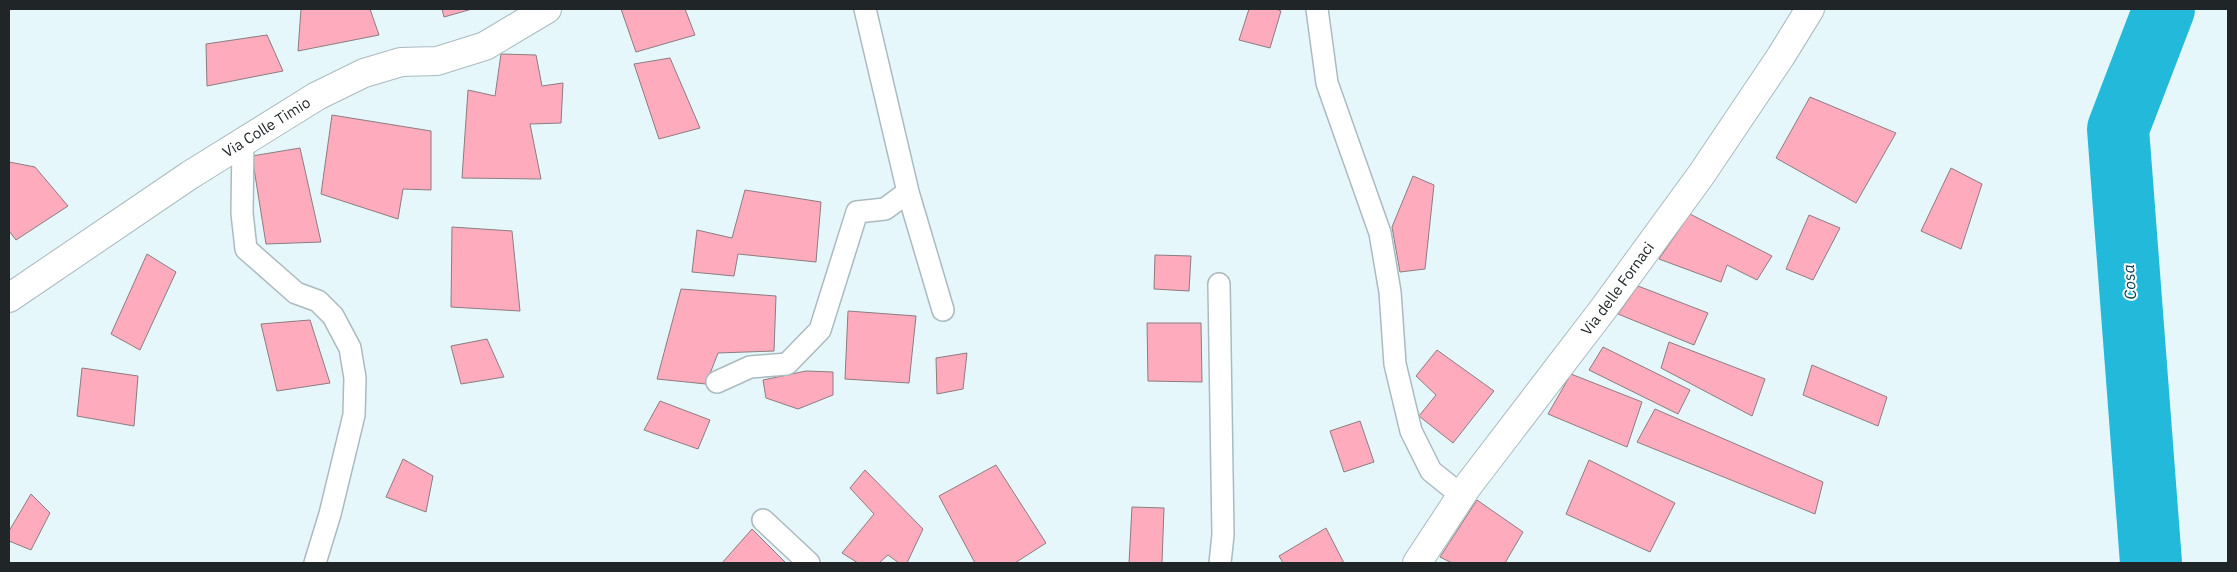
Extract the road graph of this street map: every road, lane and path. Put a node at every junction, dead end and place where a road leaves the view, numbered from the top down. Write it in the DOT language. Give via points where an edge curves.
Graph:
graph roads {
  1 [pos="547,9"];
  2 [pos="864,9"];
  3 [pos="1317,9"];
  4 [pos="1810,9"];
  5 [pos="243,142"];
  6 [pos="908,192"];
  7 [pos="1219,284"];
  8 [pos="9,298"];
  9 [pos="943,310"];
  10 [pos="717,382"];
  11 [pos="1462,496"];
  12 [pos="762,520"];
  13 [pos="315,563"];
  14 [pos="809,563"];
  15 [pos="1220,563"];
  16 [pos="1416,563"];
  1 -- 5 [label="street, Via Colle Timio" via="484,46 437,62 401,62 364,73 316,96"];
  2 -- 6 [label="lane"];
  3 -- 11 [label="lane" via="1327,83 1380,233 1390,292 1395,364 1411,430 1431,471"];
  4 -- 11 [label="street, Via delle Fornaci" via="1701,175"];
  5 -- 8 [label="street, Via Colle Timio"];
  5 -- 13 [label="lane" via="242,213 246,249 296,293 318,302 333,316 350,348 354,370 354,415"];
  6 -- 9 [label="lane"];
  6 -- 10 [label="lane" via="884,209 857,212 820,330 787,364 750,367"];
  7 -- 15 [label="lane" via="1223,536"];
  11 -- 16 [label="street, Via delle Fornaci"];
  12 -- 14 [label="lane"];
}
